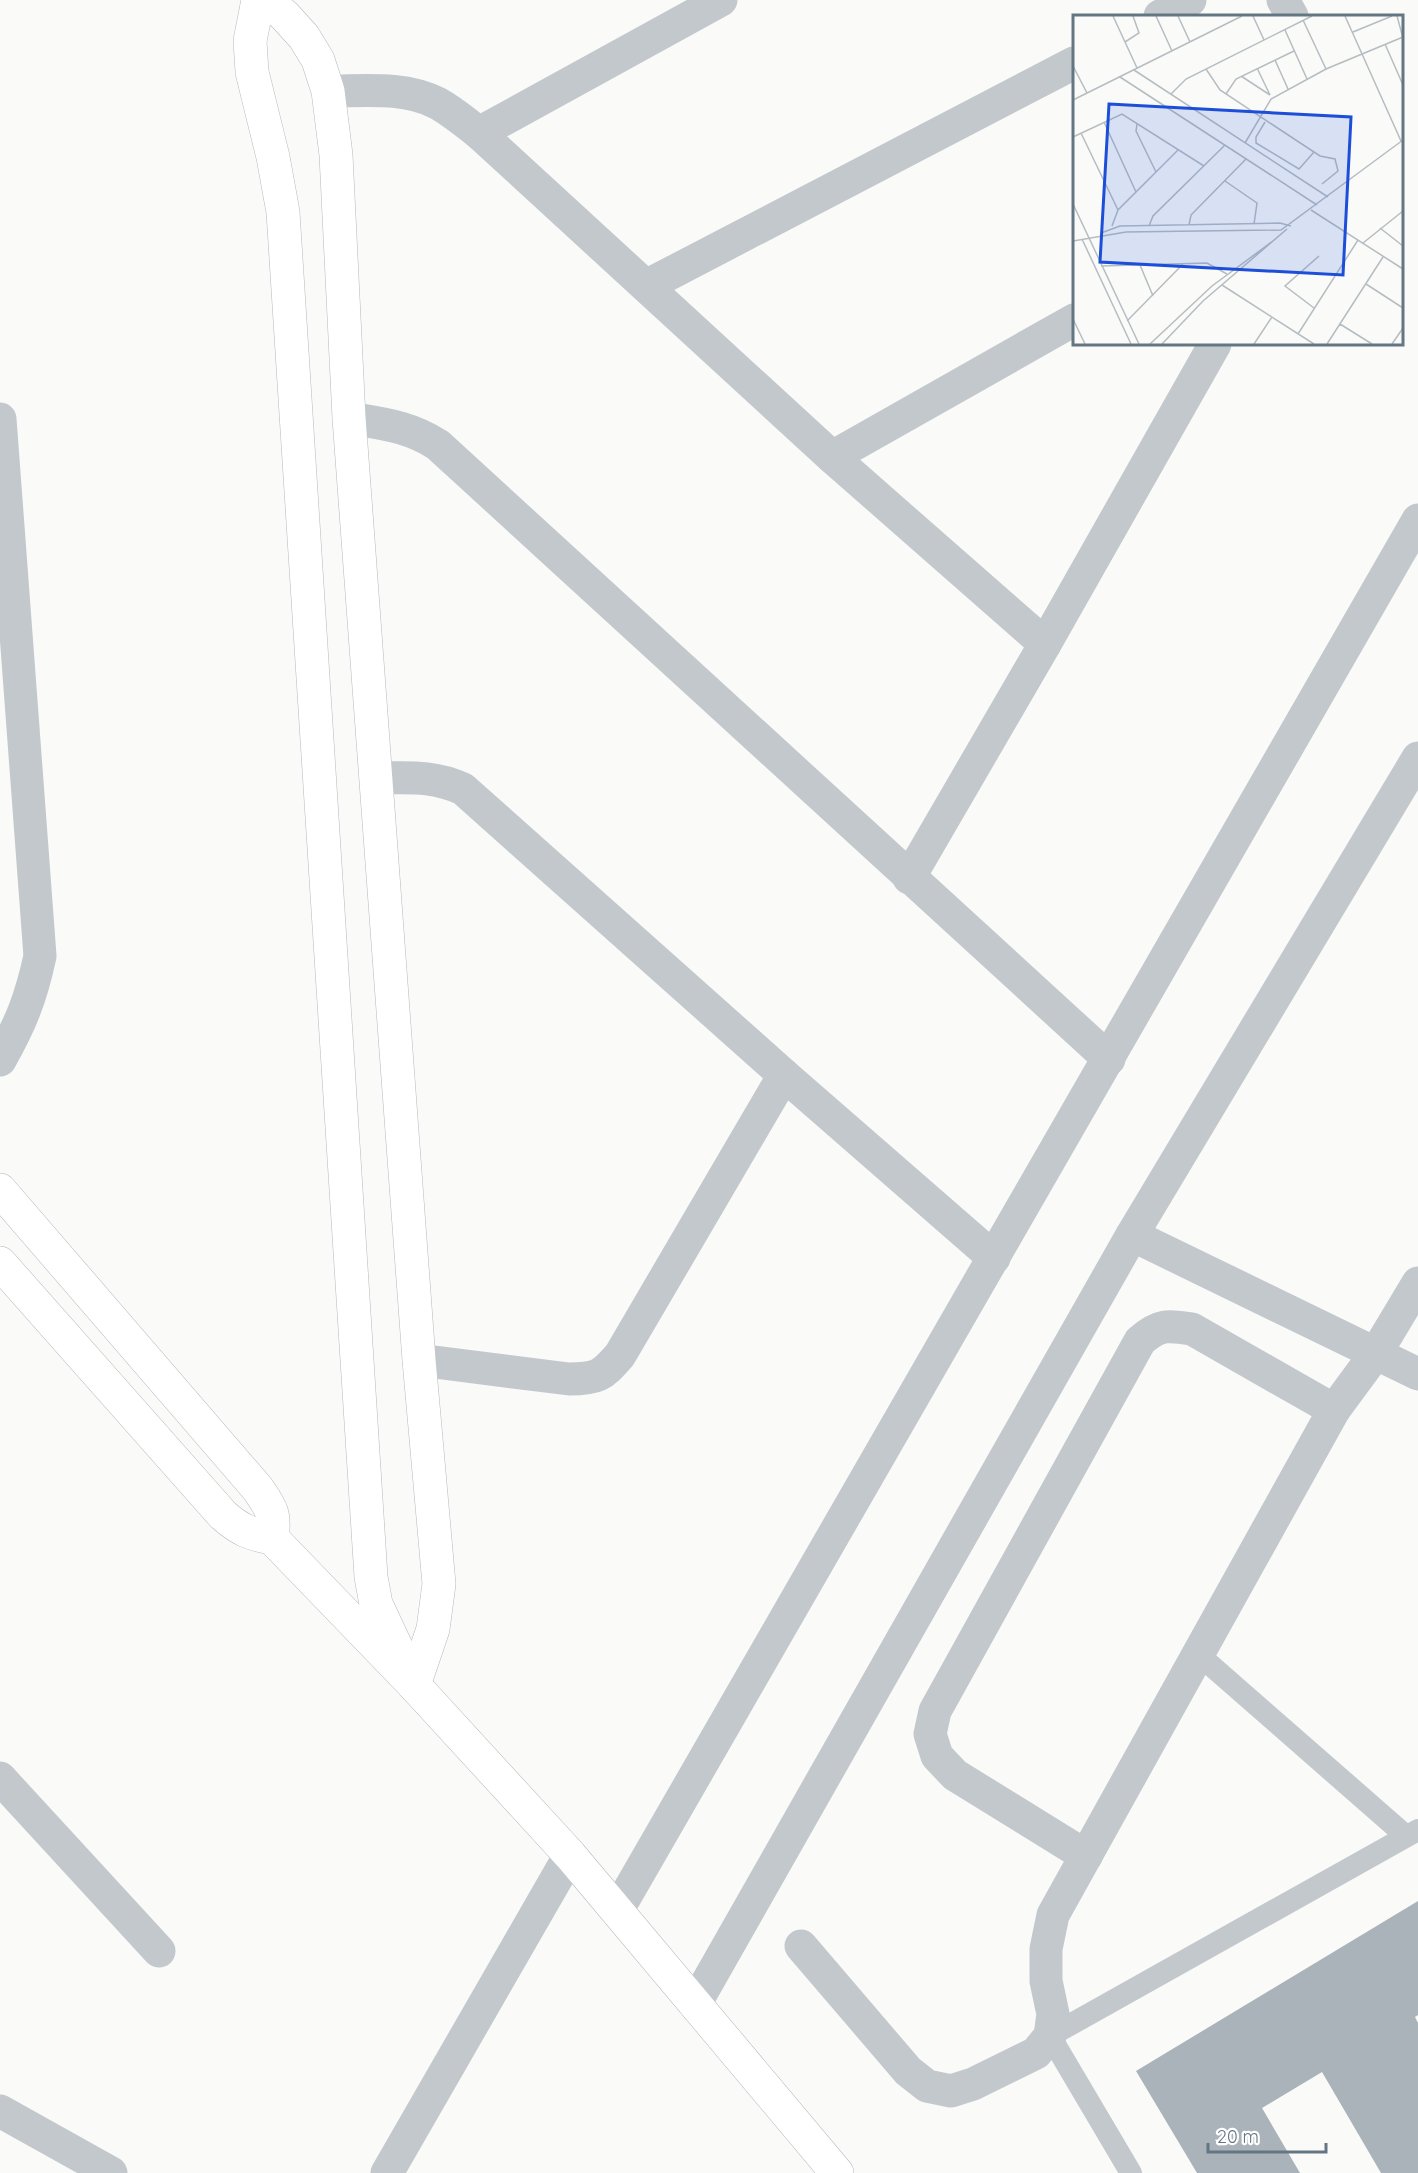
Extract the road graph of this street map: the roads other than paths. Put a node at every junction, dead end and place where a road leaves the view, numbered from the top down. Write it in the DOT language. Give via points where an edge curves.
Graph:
graph roads {
  1 [pos="258,0"];
  2 [pos="266,0"];
  3 [pos="721,0"];
  4 [pos="1190,0"];
  5 [pos="1283,0"];
  6 [pos="1162,15"];
  7 [pos="1291,15"];
  8 [pos="1073,64"];
  9 [pos="328,91"];
  10 [pos="479,133"];
  11 [pos="646,286"];
  12 [pos="1073,321"];
  13 [pos="1214,345"];
  14 [pos="349,418"];
  15 [pos="0,419"];
  16 [pos="832,457"];
  17 [pos="1418,520"];
  18 [pos="1045,644"];
  19 [pos="12,725"];
  20 [pos="1418,758"];
  21 [pos="376,778"];
  22 [pos="909,878"];
  23 [pos="1109,1059"];
  24 [pos="0,1060"];
  25 [pos="784,1075"];
  26 [pos="0,1190"];
  27 [pos="1132,1235"];
  28 [pos="994,1258"];
  29 [pos="0,1263"];
  30 [pos="1418,1283"];
  31 [pos="1376,1353"];
  32 [pos="419,1360"];
  33 [pos="1418,1374"];
  34 [pos="1334,1410"];
  35 [pos="272,1538"];
  36 [pos="1198,1654"];
  37 [pos="414,1685"];
  38 [pos="0,1778"];
  39 [pos="1412,1833"];
  40 [pos="570,1855"];
  41 [pos="1086,1856"];
  42 [pos="617,1911"];
  43 [pos="801,1946"];
  44 [pos="159,1951"];
  45 [pos="695,2004"];
  46 [pos="1050,2036"];
  47 [pos="0,2111"];
  48 [pos="111,2173"];
  49 [pos="387,2173"];
  50 [pos="837,2173"];
  51 [pos="1131,2173"];
  1 -- 37 [label="main road" via="250,41 252,72 283,212 371,1577 376,1604"];
  2 -- 9 [label="main road" via="304,37 318,60"];
  3 -- 10 [label="street"];
  4 -- 6 [label="street"];
  5 -- 7 [label="street"];
  8 -- 11 [label="street"];
  9 -- 10 [label="street" via="414,94 438,104"];
  9 -- 14 [label="main road" via="336,155"];
  10 -- 11 [label="street"];
  11 -- 16 [label="street"];
  12 -- 16 [label="street"];
  13 -- 18 [label="street"];
  14 -- 21 [label="main road"];
  14 -- 22 [label="street" via="419,433 438,445"];
  15 -- 19 [label="street"];
  16 -- 18 [label="street"];
  17 -- 23 [label="street"];
  18 -- 22 [label="street"];
  19 -- 24 [label="street" via="40,956 31,995"];
  20 -- 27 [label="street"];
  21 -- 25 [label="street" via="429,778 463,789"];
  21 -- 32 [label="main road"];
  22 -- 23 [label="street"];
  23 -- 28 [label="street"];
  25 -- 28 [label="street"];
  25 -- 32 [label="street" via="620,1355 607,1370 590,1379 569,1379"];
  26 -- 35 [label="main road" via="258,1489 275,1521"];
  27 -- 31 [label="street"];
  27 -- 45 [label="street"];
  28 -- 42 [label="street"];
  29 -- 35 [label="main road" via="223,1515 252,1534"];
  30 -- 31 [label="street"];
  31 -- 33 [label="street"];
  31 -- 34 [label="street"];
  32 -- 37 [label="main road" via="439,1584 433,1629"];
  34 -- 36 [label="street"];
  34 -- 41 [label="street" via="1192,1329 1171,1325 1154,1329 1140,1341 935,1711 930,1734 936,1756 955,1775"];
  35 -- 37 [label="main road"];
  36 -- 39 [label="lane"];
  36 -- 41 [label="street"];
  37 -- 40 [label="main road"];
  38 -- 44 [label="street"];
  39 -- 46 [label="lane"];
  40 -- 42 [label="main road"];
  40 -- 49 [label="street"];
  41 -- 46 [label="street" via="1053,1915 1046,1949 1046,1981 1053,2014"];
  42 -- 45 [label="main road"];
  43 -- 46 [label="street" via="908,2071 927,2086 951,2091 973,2084 1036,2053"];
  45 -- 50 [label="main road"];
  46 -- 51 [label="lane"];
  47 -- 48 [label="street"];
}
